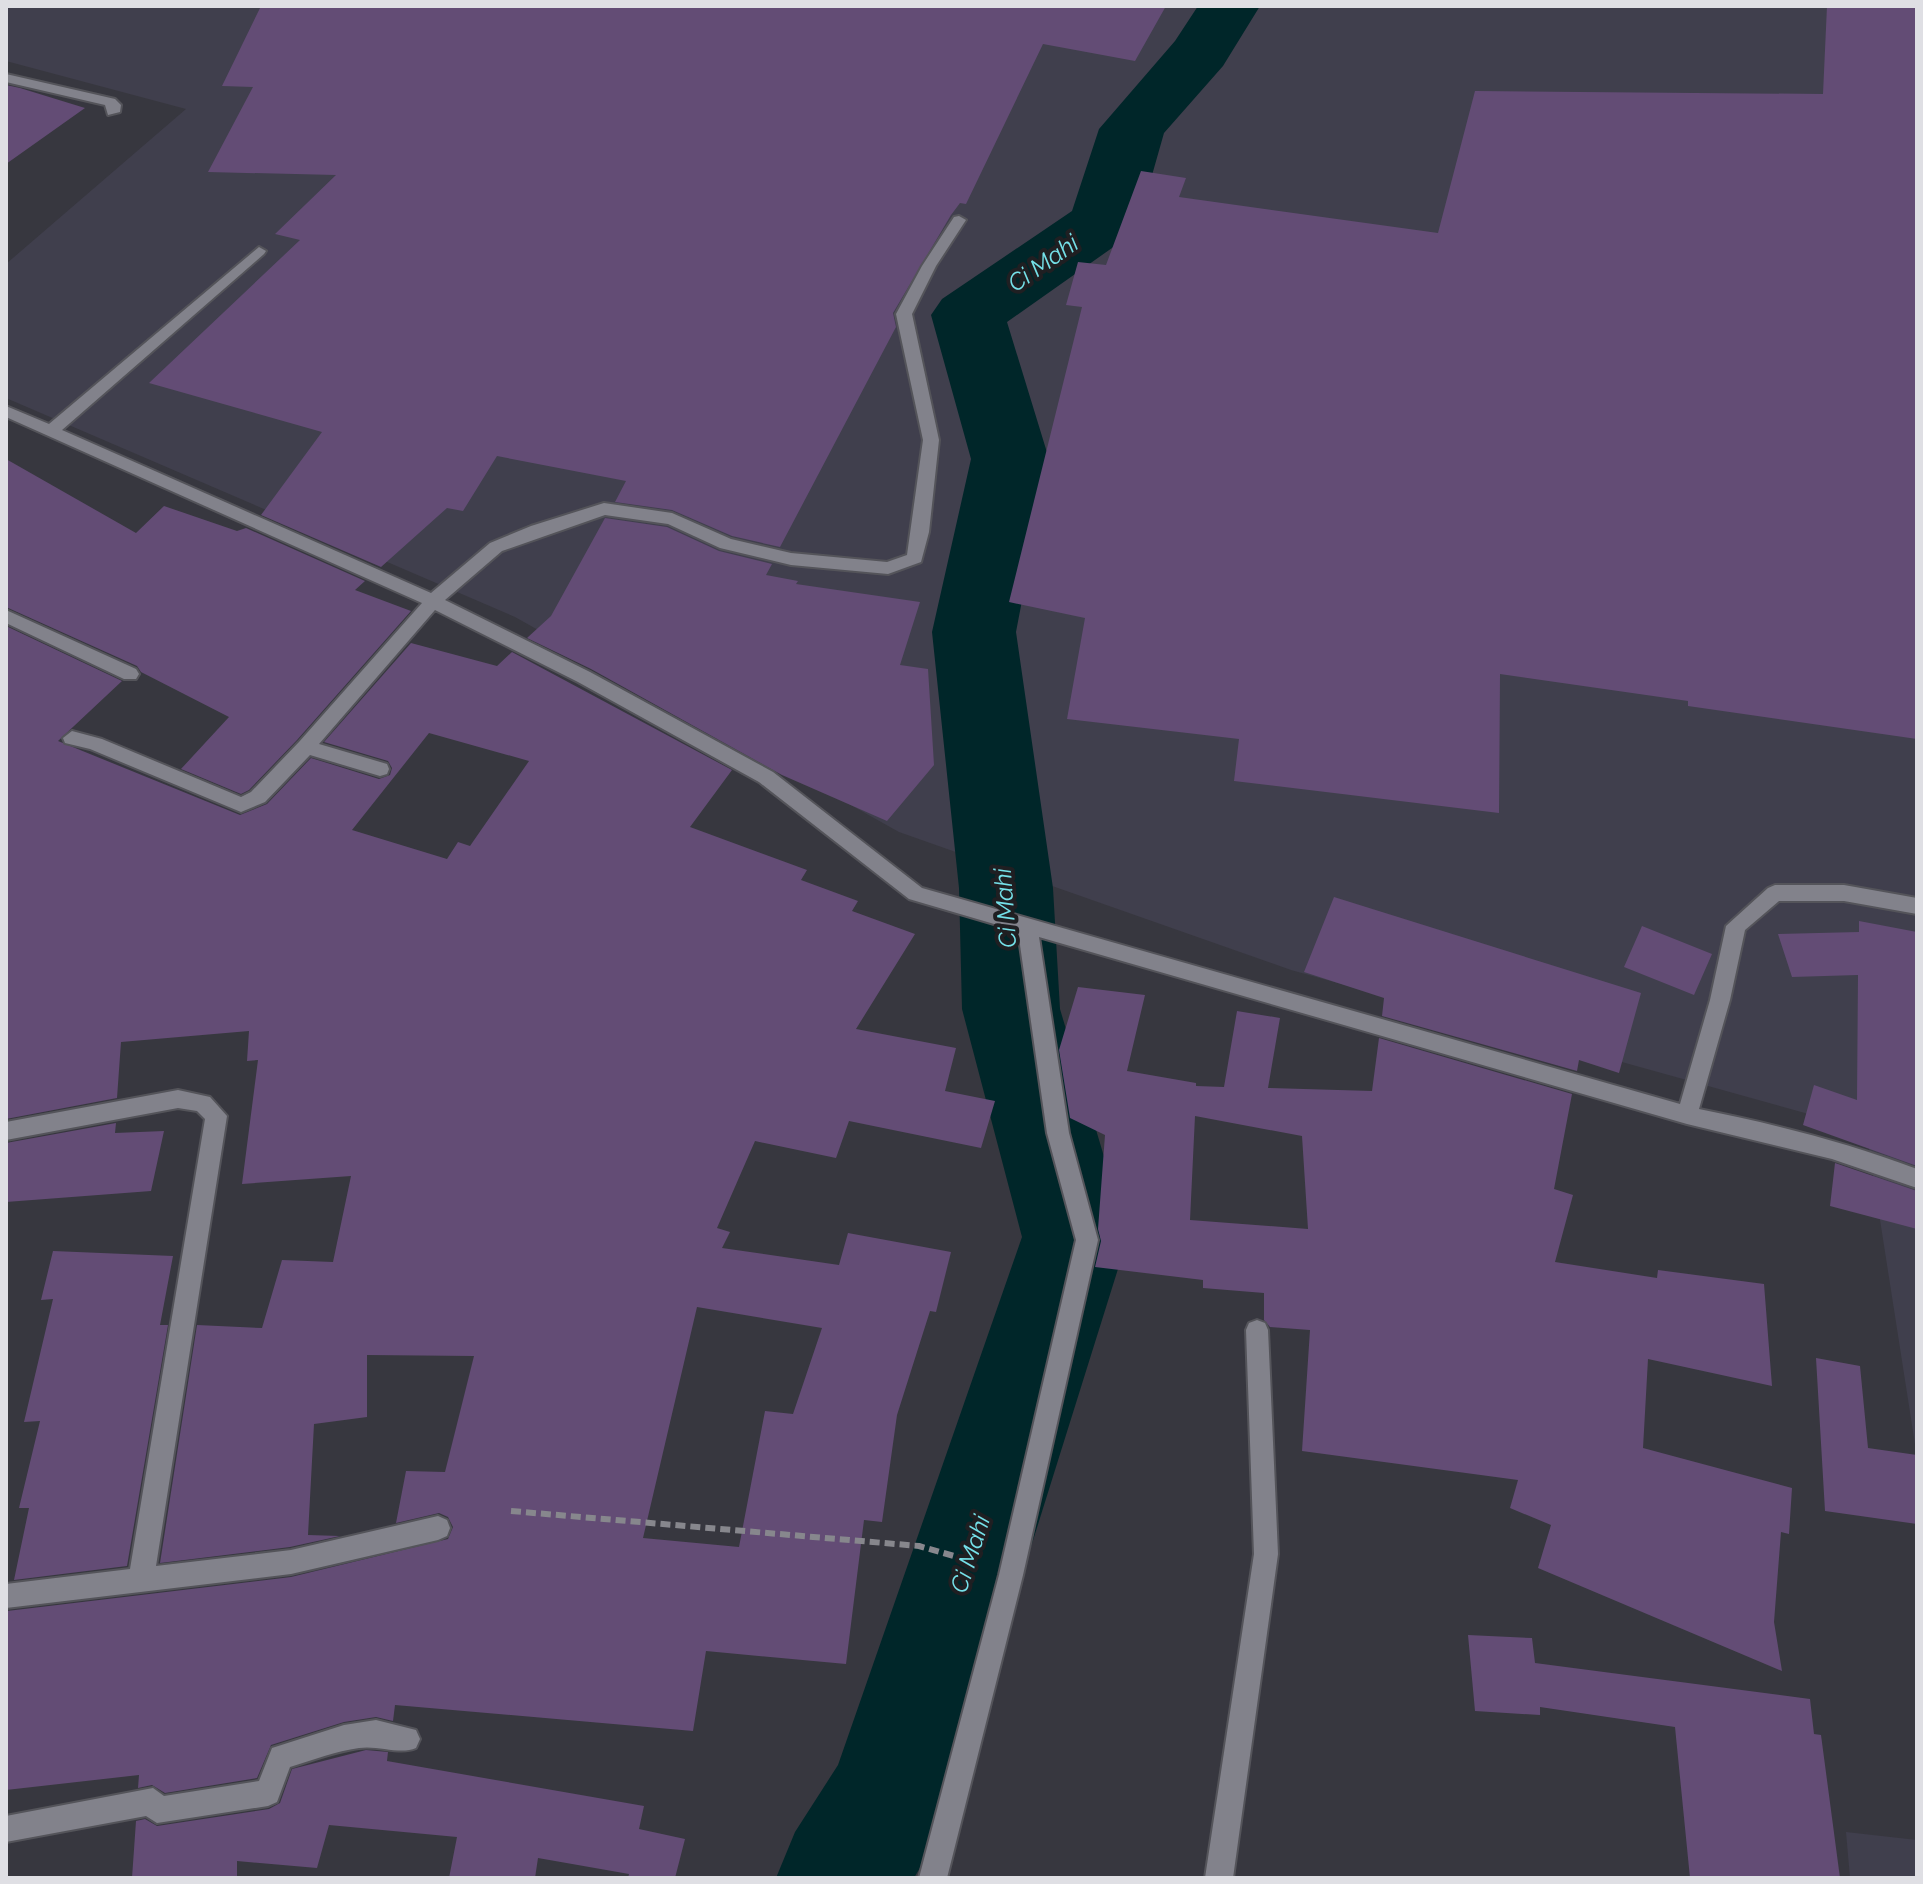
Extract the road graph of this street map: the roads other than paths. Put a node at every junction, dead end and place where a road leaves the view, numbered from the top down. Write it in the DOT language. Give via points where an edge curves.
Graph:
graph roads {
  1 [pos="6,78"];
  2 [pos="113,112"];
  3 [pos="959,220"];
  4 [pos="259,251"];
  5 [pos="6,411"];
  6 [pos="53,429"];
  7 [pos="433,601"];
  8 [pos="6,616"];
  9 [pos="130,674"];
  10 [pos="72,738"];
  11 [pos="306,747"];
  12 [pos="380,769"];
  13 [pos="1917,906"];
  14 [pos="1021,923"];
  15 [pos="1687,1115"];
  16 [pos="6,1131"];
  17 [pos="1917,1179"];
  18 [pos="1257,1330"];
  19 [pos="438,1528"];
  20 [pos="141,1580"];
  21 [pos="6,1596"];
  22 [pos="407,1739"];
  23 [pos="6,1829"];
  24 [pos="933,1878"];
  25 [pos="1219,1878"];
  1 -- 2 [label="street" via="110,102"];
  3 -- 7 [label="street" via="904,314 931,440 915,558 888,568 791,559 726,544 672,519 604,509 496,547"];
  4 -- 6 [label="street"];
  5 -- 6 [label="street"];
  6 -- 7 [label="street"];
  7 -- 11 [label="street"];
  7 -- 14 [label="street" via="766,777 916,894"];
  8 -- 9 [label="street"];
  10 -- 11 [label="street" via="241,805 258,797"];
  11 -- 12 [label="street"];
  13 -- 15 [label="street" via="1844,893 1775,893 1736,926"];
  14 -- 15 [label="street"];
  14 -- 24 [label="street" via="1058,1133 1087,1240 1011,1575"];
  15 -- 17 [label="street" via="1858,1155"];
  16 -- 20 [label="street" via="178,1099 203,1103 216,1116"];
  18 -- 25 [label="street" via="1266,1554"];
  19 -- 20 [label="street" via="291,1562"];
  20 -- 21 [label="street"];
  22 -- 23 [label="street" via="390,1732 367,1733 281,1757 268,1793 157,1810 153,1801"];
}
